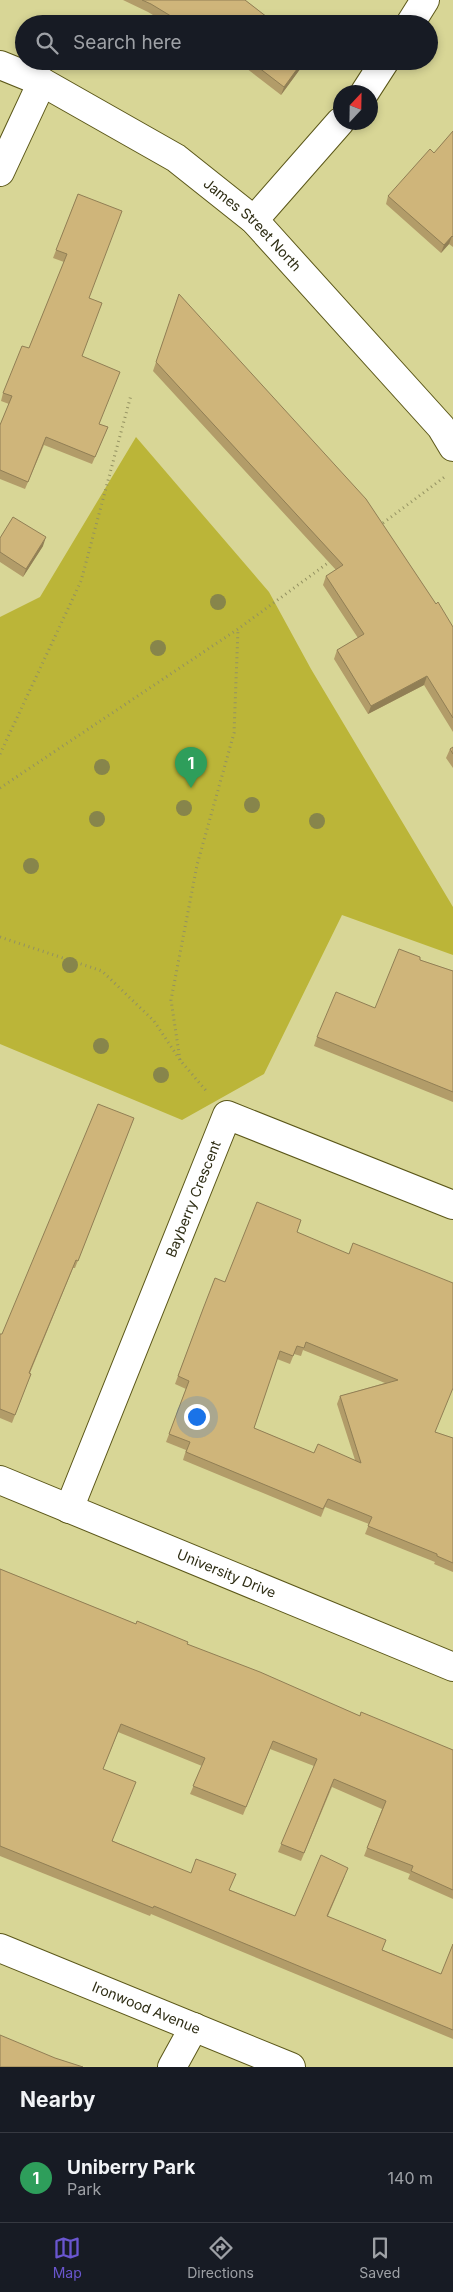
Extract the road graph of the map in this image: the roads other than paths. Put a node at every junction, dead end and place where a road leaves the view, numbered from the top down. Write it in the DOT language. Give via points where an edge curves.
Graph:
graph roads {
  1 [pos="425,0"];
  2 [pos="416,15"];
  3 [pos="0,65"];
  4 [pos="379,70"];
  5 [pos="42,82"];
  6 [pos="370,85"];
  7 [pos="333,130"];
  8 [pos="0,172"];
  9 [pos="254,220"];
  10 [pos="453,447"];
  11 [pos="453,1205"];
  12 [pos="0,1480"];
  13 [pos="69,1509"];
  14 [pos="453,1667"];
  15 [pos="0,1948"];
  16 [pos="194,2027"];
  17 [pos="172,2067"];
  18 [pos="291,2067"];
  1 -- 2 [label="street"];
  3 -- 5 [label="street, James Street North"];
  4 -- 6 [label="street"];
  5 -- 8 [label="street"];
  5 -- 9 [label="street, James Street North" via="176,158"];
  7 -- 9 [label="street"];
  9 -- 10 [label="street, James Street North" via="441,427"];
  11 -- 13 [label="street, Bayberry Crescent" via="227,1115"];
  12 -- 13 [label="street, University Drive"];
  13 -- 14 [label="street, University Drive"];
  15 -- 16 [label="street, Ironwood Avenue"];
  16 -- 17 [label="street"];
  16 -- 18 [label="street, Ironwood Avenue"];
}
